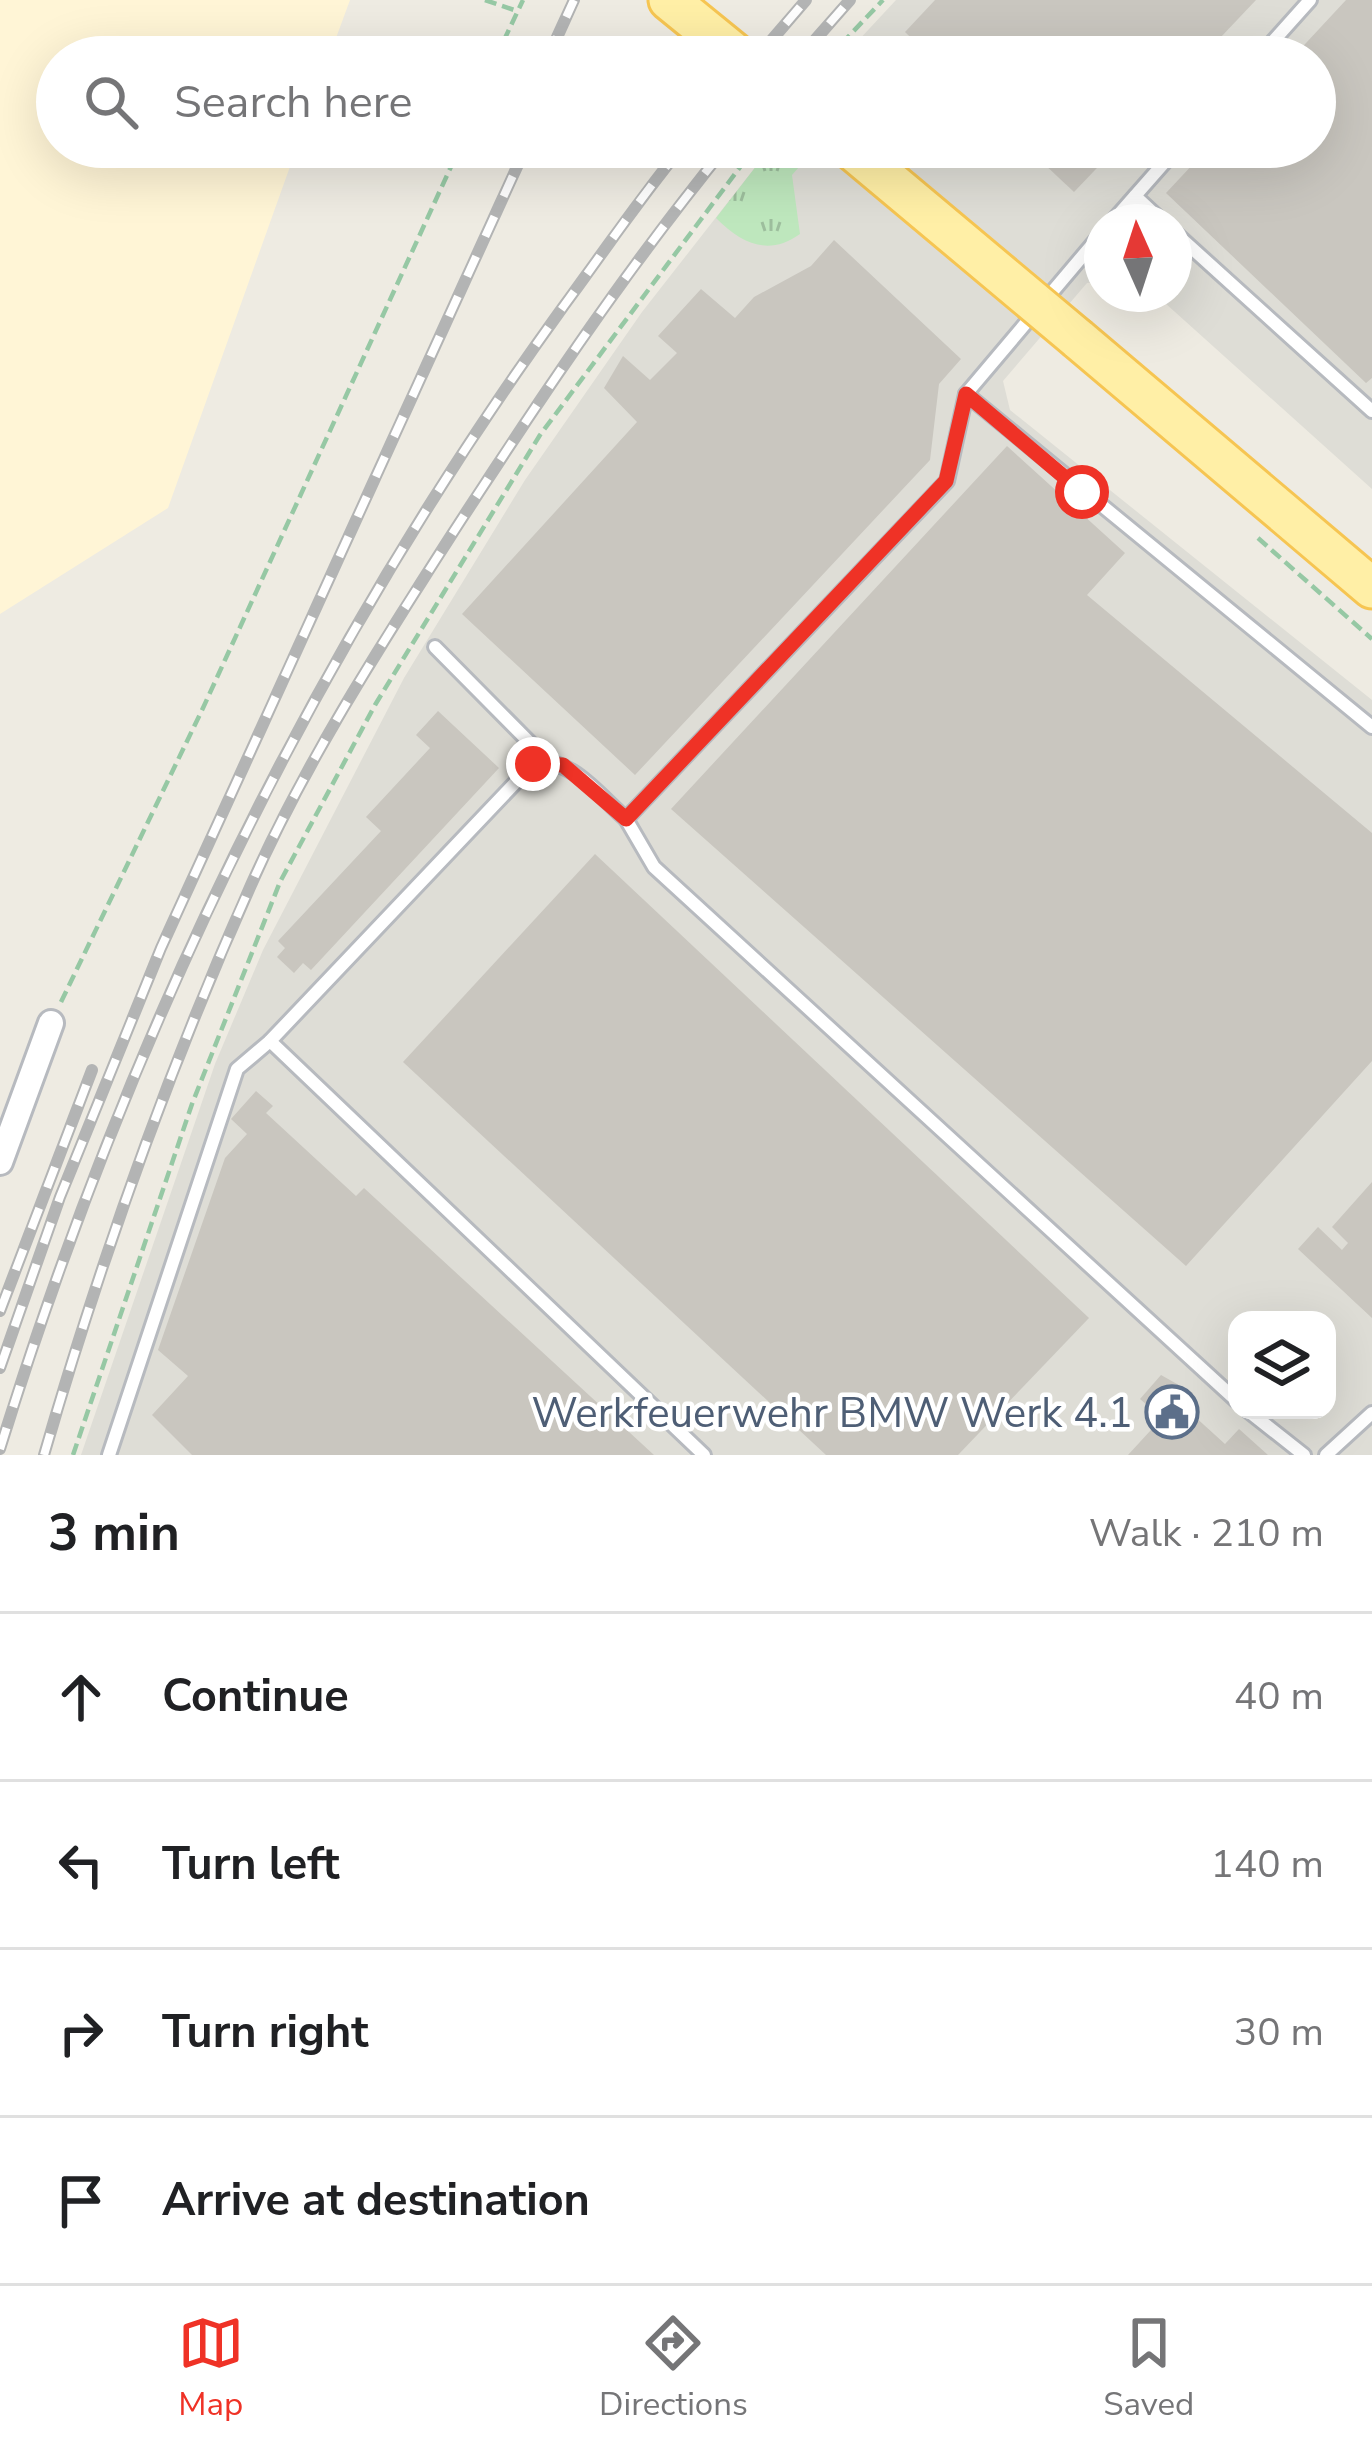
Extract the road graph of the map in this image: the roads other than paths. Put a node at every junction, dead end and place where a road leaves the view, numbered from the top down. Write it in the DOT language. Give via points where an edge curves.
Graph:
graph roads {
  1 [pos="669,0"];
  2 [pos="1310,0"];
  3 [pos="713,36"];
  4 [pos="1278,36"];
  5 [pos="874,168"];
  6 [pos="1160,168"];
  7 [pos="1135,196"];
  8 [pos="1128,204"];
  9 [pos="1144,204"];
  10 [pos="1192,248"];
  11 [pos="1084,254"];
  12 [pos="966,394"];
  13 [pos="1372,411"];
  14 [pos="1372,588"];
  15 [pos="435,647"];
  16 [pos="1372,728"];
  17 [pos="547,760"];
  18 [pos="626,819"];
  19 [pos="51,1023"];
  20 [pos="270,1041"];
  21 [pos="0,1162"];
  22 [pos="1228,1393"];
  23 [pos="1372,1413"];
  24 [pos="1258,1419"];
  25 [pos="109,1455"];
  26 [pos="704,1455"];
  27 [pos="1304,1455"];
  28 [pos="1326,1455"];
  1 -- 3 [label="main road"];
  2 -- 4 [label="lane"];
  5 -- 14 [label="main road, bridge"];
  6 -- 7 [label="lane"];
  7 -- 8 [label="lane"];
  7 -- 9 [label="lane"];
  10 -- 13 [label="lane"];
  11 -- 12 [label="lane"];
  12 -- 16 [label="lane"];
  12 -- 18 [label="lane" via="946,481"];
  15 -- 17 [label="lane"];
  17 -- 18 [label="lane"];
  17 -- 20 [label="lane" via="533,764"];
  18 -- 22 [label="lane" via="654,867"];
  19 -- 21 [label="street"];
  20 -- 25 [label="lane" via="236,1069"];
  20 -- 26 [label="lane"];
  23 -- 28 [label="lane"];
  24 -- 27 [label="lane"];
}
